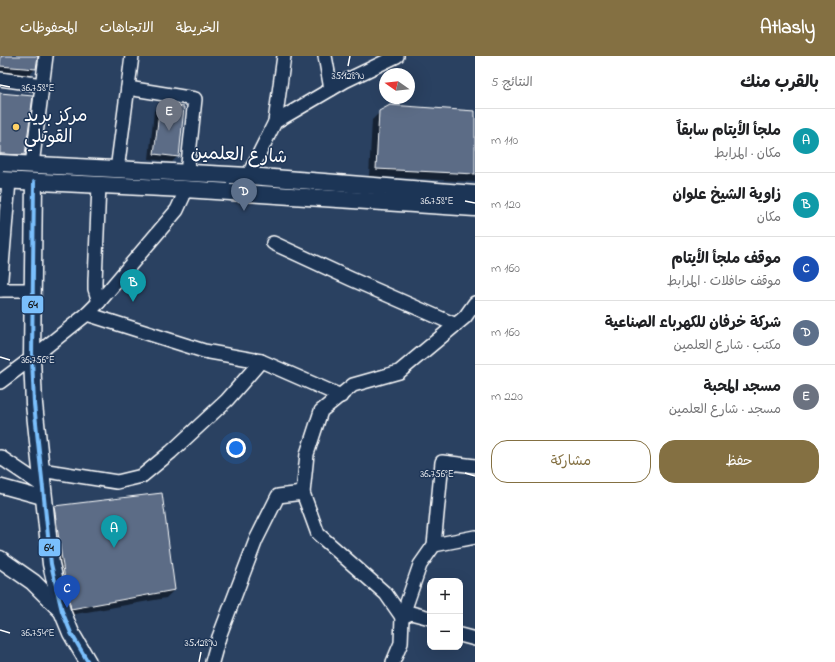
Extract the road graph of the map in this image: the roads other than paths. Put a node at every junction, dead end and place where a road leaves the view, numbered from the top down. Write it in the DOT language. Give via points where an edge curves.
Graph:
graph roads {
  1 [pos="46,56"];
  2 [pos="132,56"];
  3 [pos="284,56"];
  4 [pos="325,56"];
  5 [pos="397,56"];
  6 [pos="0,79"];
  7 [pos="42,85"];
  8 [pos="128,88"];
  9 [pos="331,89"];
  10 [pos="275,122"];
  11 [pos="0,164"];
  12 [pos="32,165"];
  13 [pos="118,170"];
  14 [pos="187,173"];
  15 [pos="248,176"];
  16 [pos="4,181"];
  17 [pos="34,182"];
  18 [pos="99,185"];
  19 [pos="184,189"];
  20 [pos="475,194"];
  21 [pos="475,208"];
  22 [pos="273,243"];
  23 [pos="0,290"];
  24 [pos="33,290"];
  25 [pos="99,302"];
  26 [pos="475,303"];
  27 [pos="87,314"];
  28 [pos="456,325"];
  29 [pos="32,358"];
  30 [pos="261,362"];
  31 [pos="0,382"];
  32 [pos="341,396"];
  33 [pos="0,457"];
  34 [pos="475,466"];
  35 [pos="43,485"];
  36 [pos="0,486"];
  37 [pos="303,493"];
  38 [pos="475,537"];
  39 [pos="434,545"];
  40 [pos="0,559"];
  41 [pos="62,611"];
  42 [pos="402,617"];
  43 [pos="427,617"];
  44 [pos="463,636"];
  45 [pos="475,639"];
  46 [pos="88,662"];
  47 [pos="212,662"];
  48 [pos="393,662"];
  1 -- 7 [label="street"];
  2 -- 8 [label="street"];
  3 -- 10 [label="street"];
  4 -- 9 [label="street"];
  5 -- 9 [label="street"];
  6 -- 7 [label="street"];
  7 -- 12 [label="street"];
  8 -- 13 [label="street"];
  8 -- 14 [label="street" via="195,99"];
  9 -- 10 [label="street"];
  10 -- 15 [label="street"];
  11 -- 12 [label="main road, شارع العلمين"];
  12 -- 13 [label="main road, شارع العلمين"];
  13 -- 14 [label="main road, شارع العلمين"];
  14 -- 15 [label="main road, شارع العلمين"];
  15 -- 20 [label="main road, شارع العلمين"];
  16 -- 17 [label="main road, شارع العلمين"];
  16 -- 23 [label="street"];
  17 -- 18 [label="main road, شارع العلمين"];
  17 -- 24 [label="main road"];
  18 -- 19 [label="main road, شارع العلمين"];
  18 -- 25 [label="street" via="95,281"];
  19 -- 21 [label="main road, شارع العلمين"];
  19 -- 25 [label="street" via="177,210"];
  22 -- 28 [label="street"];
  23 -- 24 [label="street"];
  24 -- 29 [label="main road"];
  25 -- 27 [label="street"];
  26 -- 28 [label="street"];
  27 -- 29 [label="street"];
  27 -- 30 [label="street" via="204,351"];
  28 -- 32 [label="street" via="399,372 353,385"];
  29 -- 31 [label="street"];
  29 -- 35 [label="main road"];
  30 -- 32 [label="street"];
  30 -- 35 [label="street" via="227,400 142,476 117,482"];
  32 -- 37 [label="street" via="321,411 307,454"];
  33 -- 35 [label="street"];
  34 -- 39 [label="street" via="442,462"];
  35 -- 36 [label="street"];
  35 -- 41 [label="main road" via="52,564"];
  37 -- 42 [label="street" via="318,534 386,594"];
  37 -- 47 [label="street" via="278,496 256,540"];
  38 -- 39 [label="street"];
  39 -- 42 [label="street" via="420,565"];
  40 -- 41 [label="main road" via="33,582"];
  41 -- 46 [label="main road"];
  42 -- 43 [label="street" via="411,613"];
  42 -- 48 [label="street" via="401,643"];
  44 -- 45 [label="street"];
}
